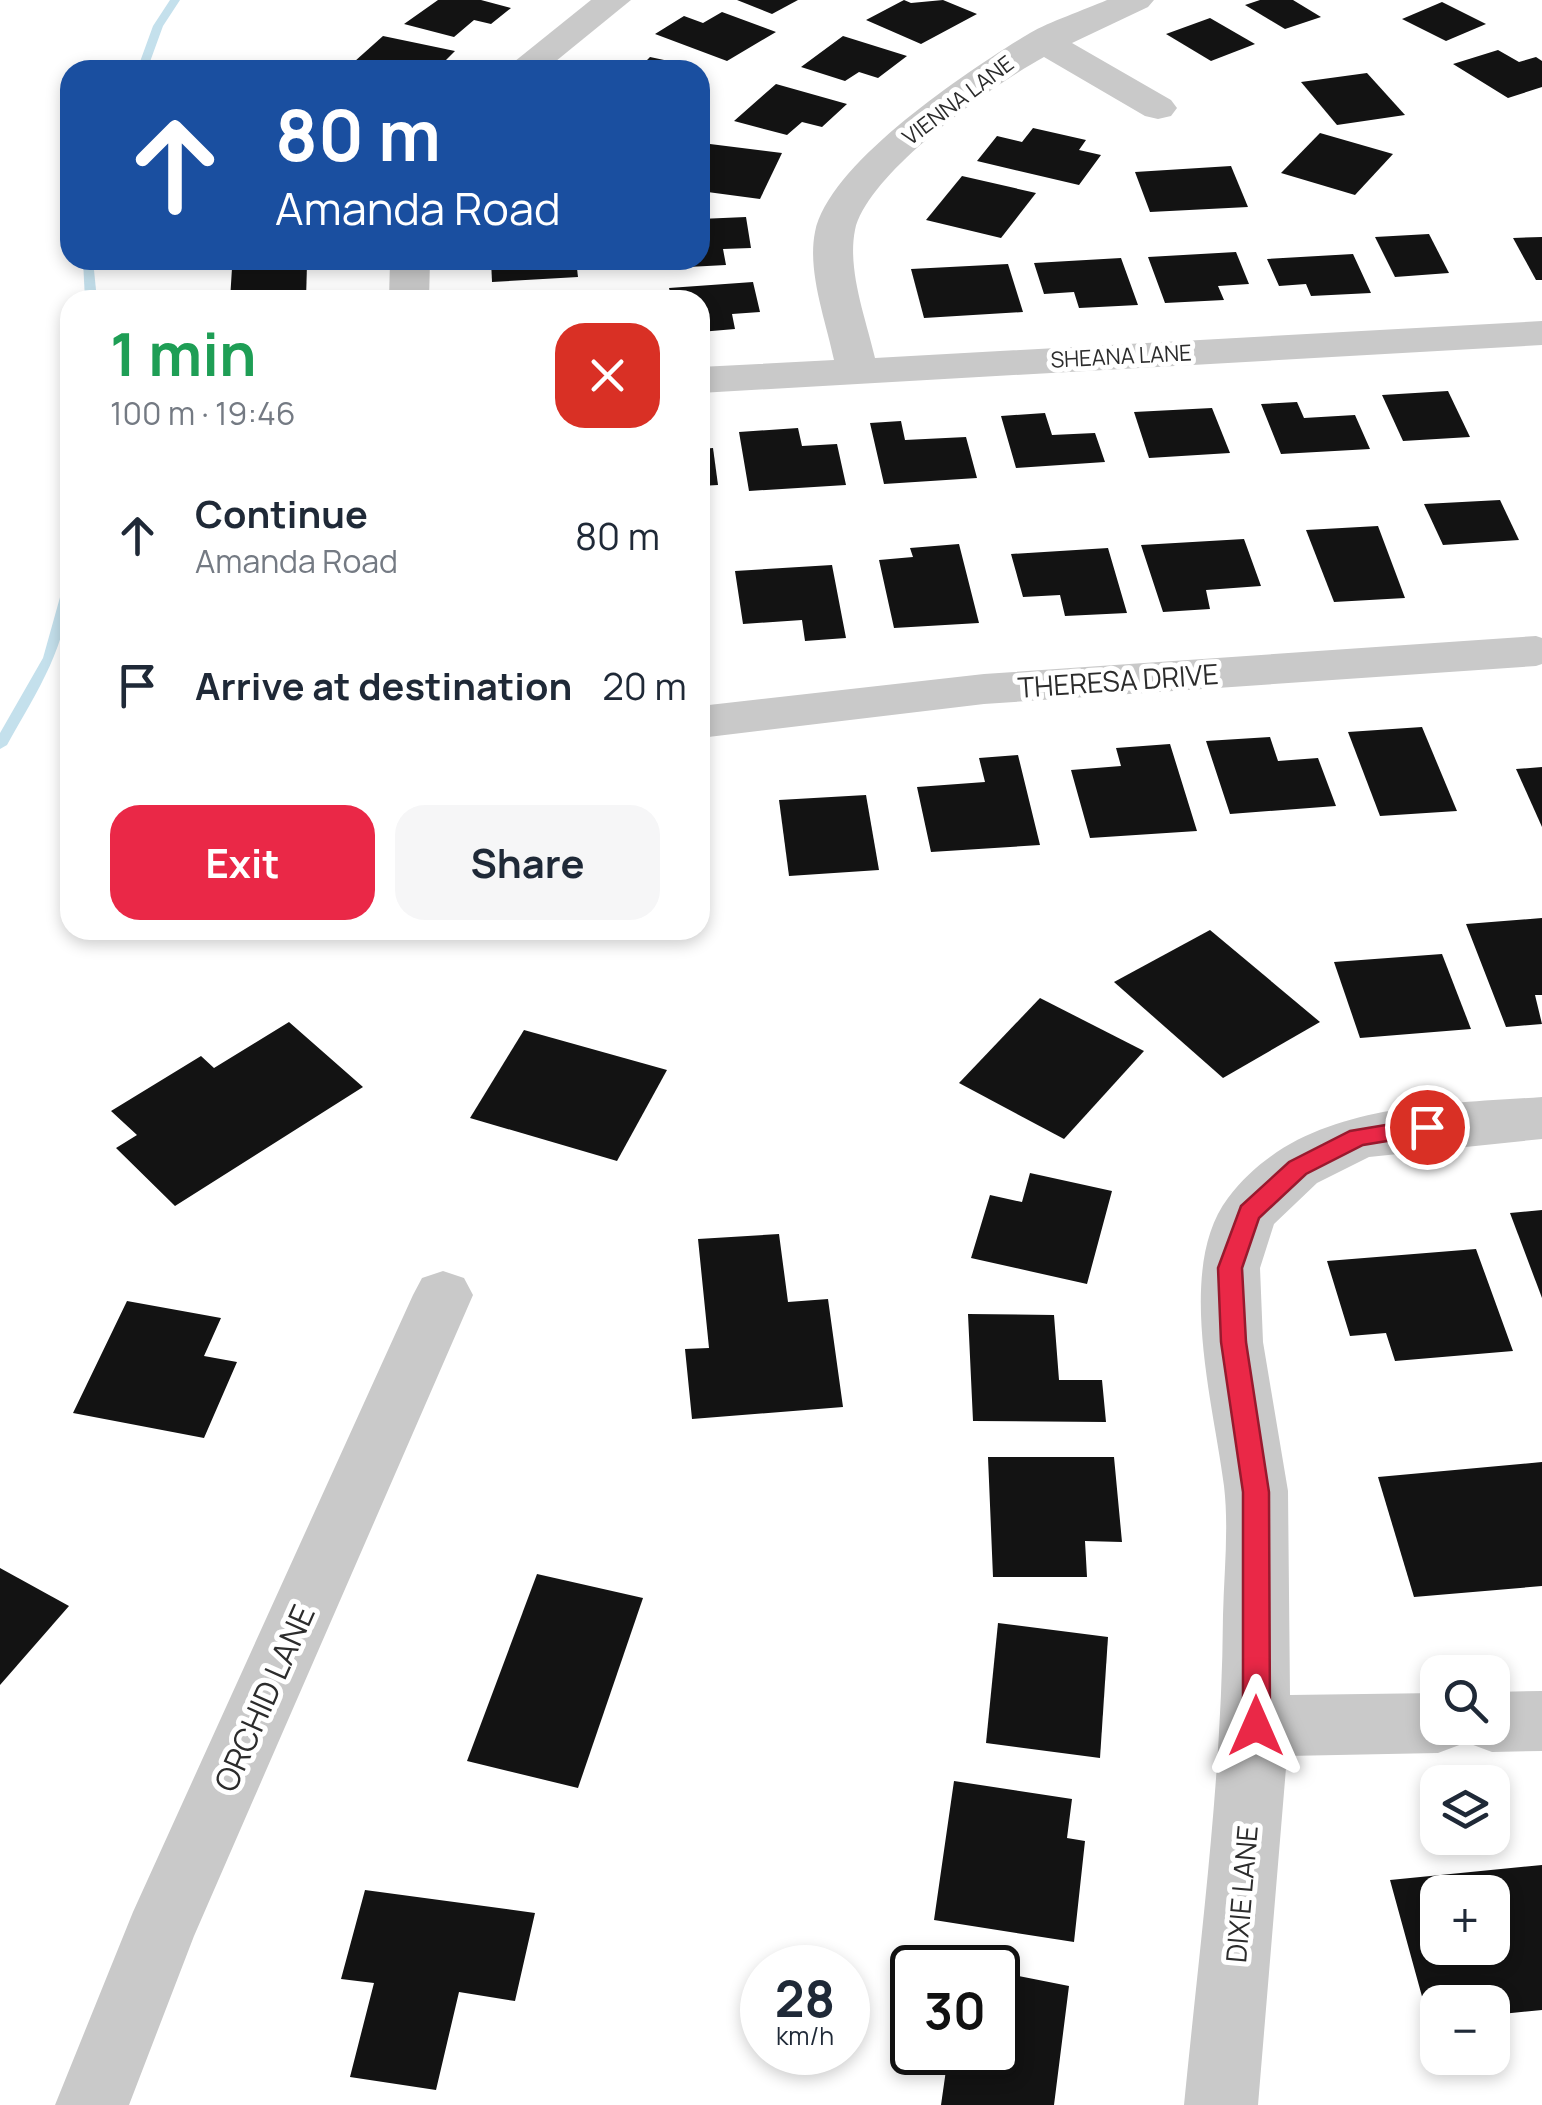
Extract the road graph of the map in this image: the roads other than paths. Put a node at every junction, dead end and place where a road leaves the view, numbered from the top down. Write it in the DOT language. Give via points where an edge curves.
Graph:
graph roads {
  1 [pos="613,0"];
  2 [pos="1136,0"];
  3 [pos="1042,41"];
  4 [pos="535,60"];
  5 [pos="1158,108"];
  6 [pos="1542,333"];
  7 [pos="857,370"];
  8 [pos="710,379"];
  9 [pos="1536,652"];
  10 [pos="710,721"];
  11 [pos="1542,1118"];
  12 [pos="443,1295"];
  13 [pos="1542,1721"];
  14 [pos="1510,1722"];
  15 [pos="1420,1723"];
  16 [pos="1256,1726"];
  17 [pos="92,2105"];
  18 [pos="1220,2105"];
  1 -- 4 [label="street"];
  2 -- 3 [label="street, VIENNA LANE"];
  3 -- 5 [label="street"];
  3 -- 7 [label="street, VIENNA LANE" via="904,137 841,211 834,243"];
  6 -- 7 [label="street, SHEANA LANE"];
  7 -- 8 [label="street, SHEANA LANE"];
  9 -- 10 [label="street, THERESA DRIVE" via="984,689"];
  11 -- 16 [label="street, DIXIE LANE" via="1358,1137 1297,1168 1249,1213 1230,1268 1233,1342 1256,1492"];
  12 -- 17 [label="street, ORCHID LANE" via="158,1936"];
  13 -- 14 [label="street"];
  15 -- 16 [label="street"];
  16 -- 18 [label="street, DIXIE LANE"];
}
